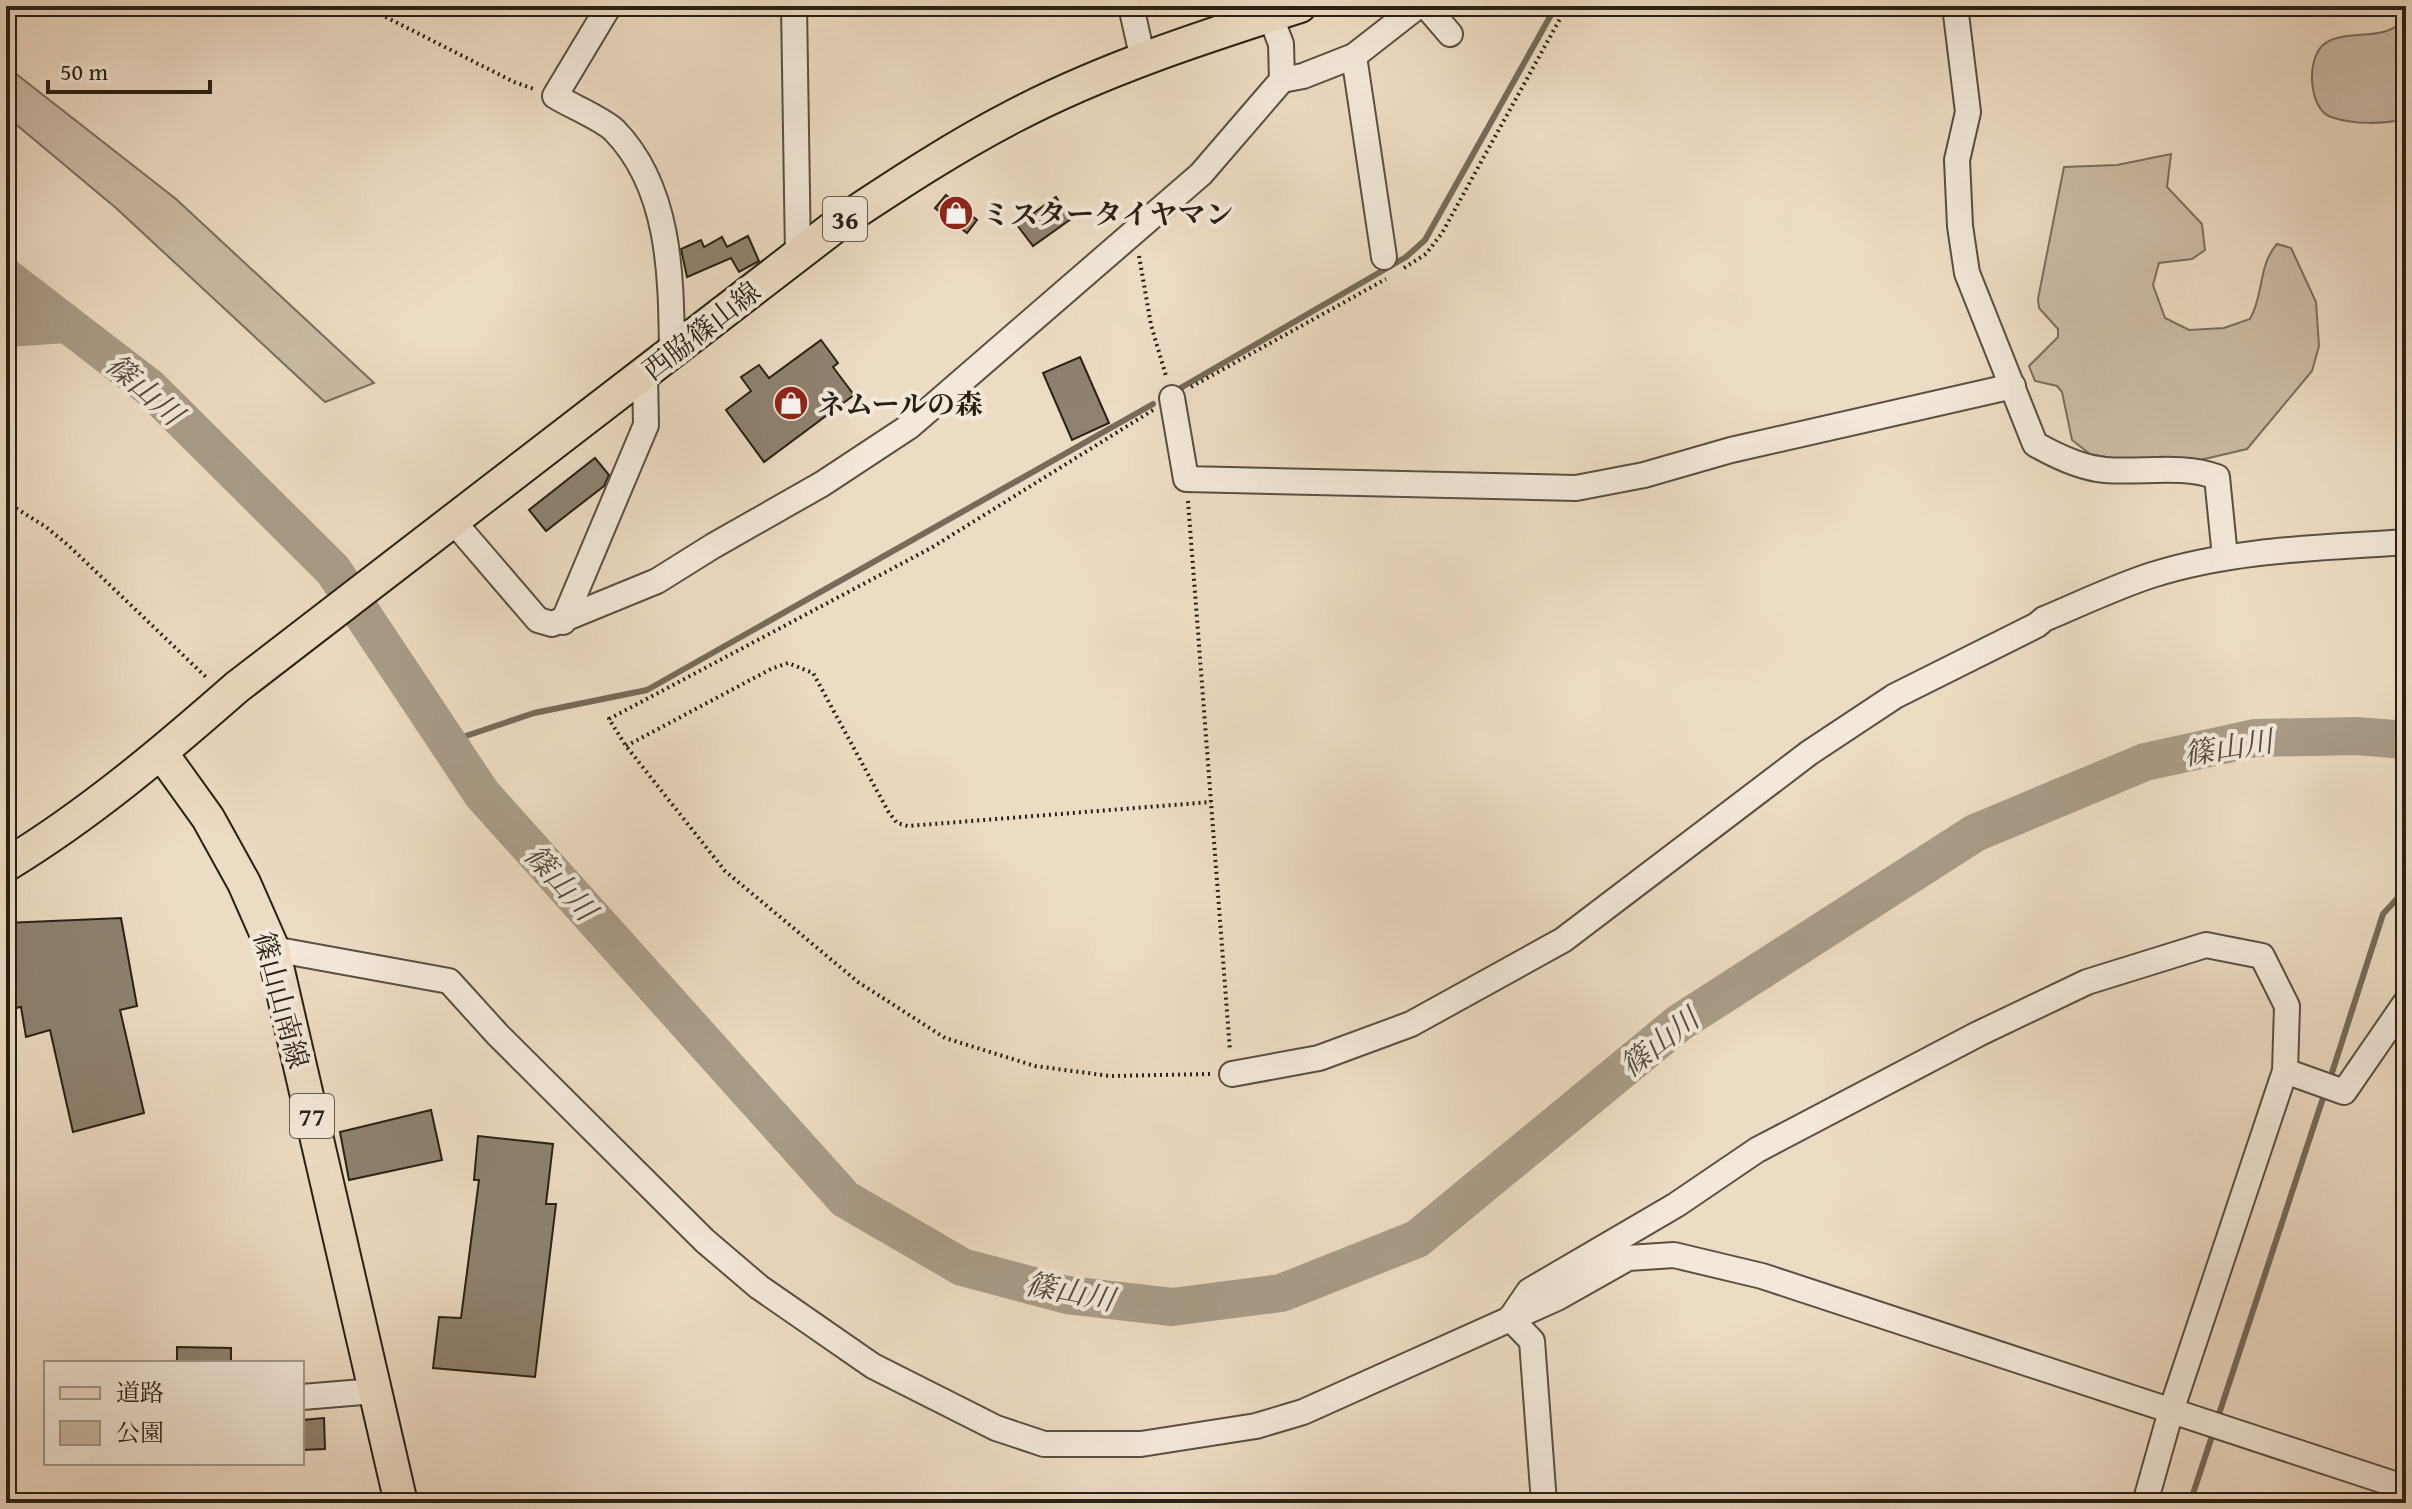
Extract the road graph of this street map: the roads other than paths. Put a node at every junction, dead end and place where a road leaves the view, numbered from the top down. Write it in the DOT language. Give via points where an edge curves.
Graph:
graph roads {
  1 [pos="609,6"];
  2 [pos="794,6"];
  3 [pos="1131,6"];
  4 [pos="1418,6"];
  5 [pos="1426,6"];
  6 [pos="1955,6"];
  7 [pos="1285,11"];
  8 [pos="1450,34"];
  9 [pos="1354,56"];
  10 [pos="1143,60"];
  11 [pos="1282,80"];
  12 [pos="798,255"];
  13 [pos="1384,257"];
  14 [pos="672,352"];
  15 [pos="645,373"];
  16 [pos="2013,386"];
  17 [pos="1172,398"];
  18 [pos="449,524"];
  19 [pos="2406,542"];
  20 [pos="2225,557"];
  21 [pos="563,622"];
  22 [pos="162,754"];
  23 [pos="6,865"];
  24 [pos="273,949"];
  25 [pos="2406,1002"];
  26 [pos="2285,1071"];
  27 [pos="1232,1074"];
  28 [pos="1510,1318"];
  29 [pos="375,1391"];
  30 [pos="304,1397"];
  31 [pos="2171,1411"];
  32 [pos="2406,1488"];
  33 [pos="401,1503"];
  34 [pos="1544,1503"];
  35 [pos="2145,1503"];
  1 -- 14 [label="street" via="555,96 613,129 639,165 661,217 671,279"];
  2 -- 12 [label="street"];
  3 -- 10 [label="street"];
  4 -- 9 [label="street"];
  5 -- 8 [label="street"];
  6 -- 16 [label="street" via="1968,112 1957,160 1962,242 1967,273"];
  7 -- 10 [label="main road, 西脇篠山線 / 36"];
  7 -- 11 [label="street"];
  9 -- 11 [label="street"];
  9 -- 13 [label="street"];
  10 -- 12 [label="main road, 西脇篠山線 / 36" via="1015,115 842,221"];
  11 -- 21 [label="street" via="1201,174 910,426 657,581"];
  12 -- 14 [label="main road, 西脇篠山線 / 36"];
  14 -- 15 [label="main road, 西脇篠山線 / 36"];
  15 -- 18 [label="main road, 西脇篠山線 / 36"];
  15 -- 21 [label="street" via="646,425"];
  16 -- 17 [label="street" via="1576,488 1186,479"];
  16 -- 20 [label="street" via="2035,444 2056,457 2102,470 2200,471 2217,477"];
  18 -- 21 [label="street" via="538,620"];
  18 -- 22 [label="main road, 西脇篠山線 / 36" via="232,692"];
  19 -- 20 [label="street"];
  20 -- 27 [label="street" via="2151,575 2044,619 1895,696 1796,762 1563,940 1411,1024 1319,1058"];
  22 -- 23 [label="main road" via="57,834"];
  22 -- 24 [label="main road, 篠山山南線 / 77" via="215,831"];
  24 -- 28 [label="street" via="449,981 705,1241 759,1287 873,1366 996,1428 1044,1444 1141,1444 1256,1426 1303,1412"];
  24 -- 29 [label="main road, 篠山山南線 / 77"];
  25 -- 26 [label="street" via="2344,1092"];
  26 -- 28 [label="street" via="2287,1006 2262,956 2206,945 2087,982 1757,1150 1676,1205 1529,1291"];
  26 -- 31 [label="street"];
  28 -- 31 [label="street" via="1628,1258 1674,1255 1762,1276"];
  28 -- 34 [label="street" via="1532,1341"];
  29 -- 30 [label="street"];
  29 -- 33 [label="main road, 篠山山南線 / 77"];
  31 -- 32 [label="street"];
  31 -- 35 [label="street"];
}
